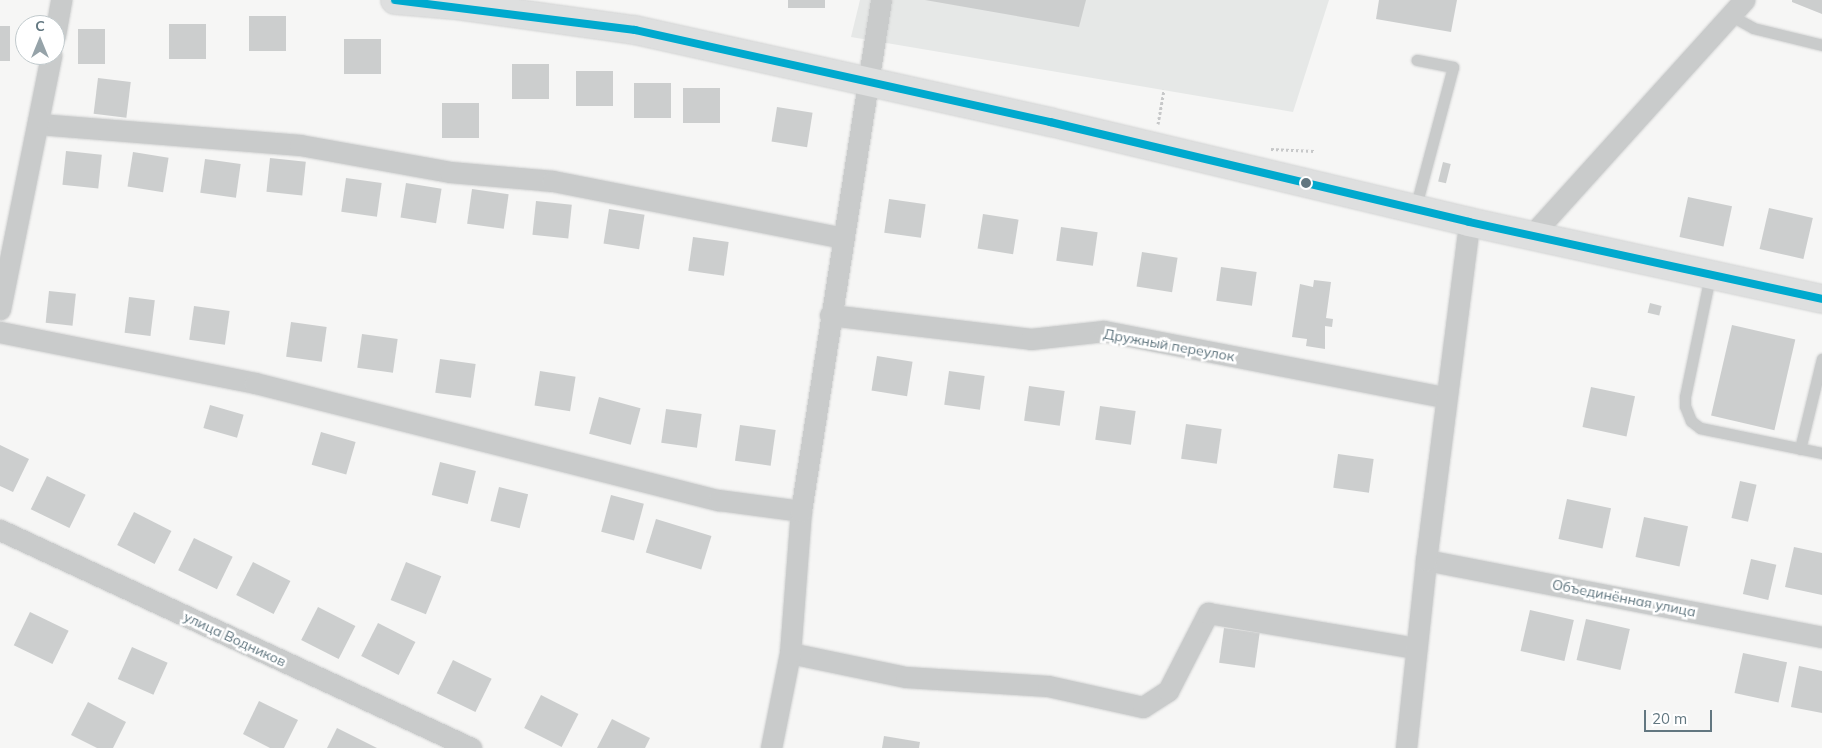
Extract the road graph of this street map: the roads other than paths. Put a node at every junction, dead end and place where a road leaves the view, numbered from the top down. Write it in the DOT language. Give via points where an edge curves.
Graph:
graph roads {
  1 [pos="61,0"];
  2 [pos="396,0"];
  3 [pos="881,0"];
  4 [pos="1737,7"];
  5 [pos="58,15"];
  6 [pos="1822,45"];
  7 [pos="1417,60"];
  8 [pos="49,65"];
  9 [pos="868,80"];
  10 [pos="39,124"];
  11 [pos="1414,209"];
  12 [pos="1469,222"];
  13 [pos="1531,236"];
  14 [pos="843,238"];
  15 [pos="1710,276"];
  16 [pos="1822,299"];
  17 [pos="0,309"];
  18 [pos="830,315"];
  19 [pos="0,332"];
  20 [pos="1822,359"];
  21 [pos="1445,397"];
  22 [pos="1800,449"];
  23 [pos="1822,454"];
  24 [pos="802,511"];
  25 [pos="0,530"];
  26 [pos="1426,560"];
  27 [pos="1822,637"];
  28 [pos="1416,648"];
  29 [pos="790,652"];
  30 [pos="470,748"];
  31 [pos="771,748"];
  32 [pos="1406,748"];
  1 -- 5 [label="street"];
  2 -- 9 [label="main road" via="635,30"];
  3 -- 9 [label="street"];
  4 -- 6 [label="lane" via="1753,28"];
  4 -- 13 [label="street"];
  7 -- 11 [label="lane" via="1453,67"];
  8 -- 10 [label="street"];
  9 -- 11 [label="main road"];
  9 -- 14 [label="street"];
  10 -- 14 [label="street" via="300,145 450,172 553,181"];
  10 -- 17 [label="street"];
  11 -- 12 [label="main road"];
  12 -- 13 [label="main road"];
  12 -- 21 [label="street"];
  13 -- 15 [label="main road"];
  14 -- 18 [label="street"];
  15 -- 16 [label="main road"];
  15 -- 22 [label="lane" via="1685,397 1687,414 1700,428"];
  18 -- 21 [label="street, Дружный переулок" via="1031,338 1104,331"];
  18 -- 24 [label="street"];
  19 -- 24 [label="street" via="256,382 719,500"];
  20 -- 22 [label="lane"];
  21 -- 26 [label="street"];
  22 -- 23 [label="lane"];
  24 -- 29 [label="street"];
  25 -- 30 [label="street, улица Водников"];
  26 -- 27 [label="street, Объединённая улица"];
  26 -- 28 [label="street"];
  28 -- 29 [label="street" via="1208,613 1168,691 1143,707 1048,686 906,677"];
  28 -- 32 [label="street"];
  29 -- 31 [label="street"];
}
